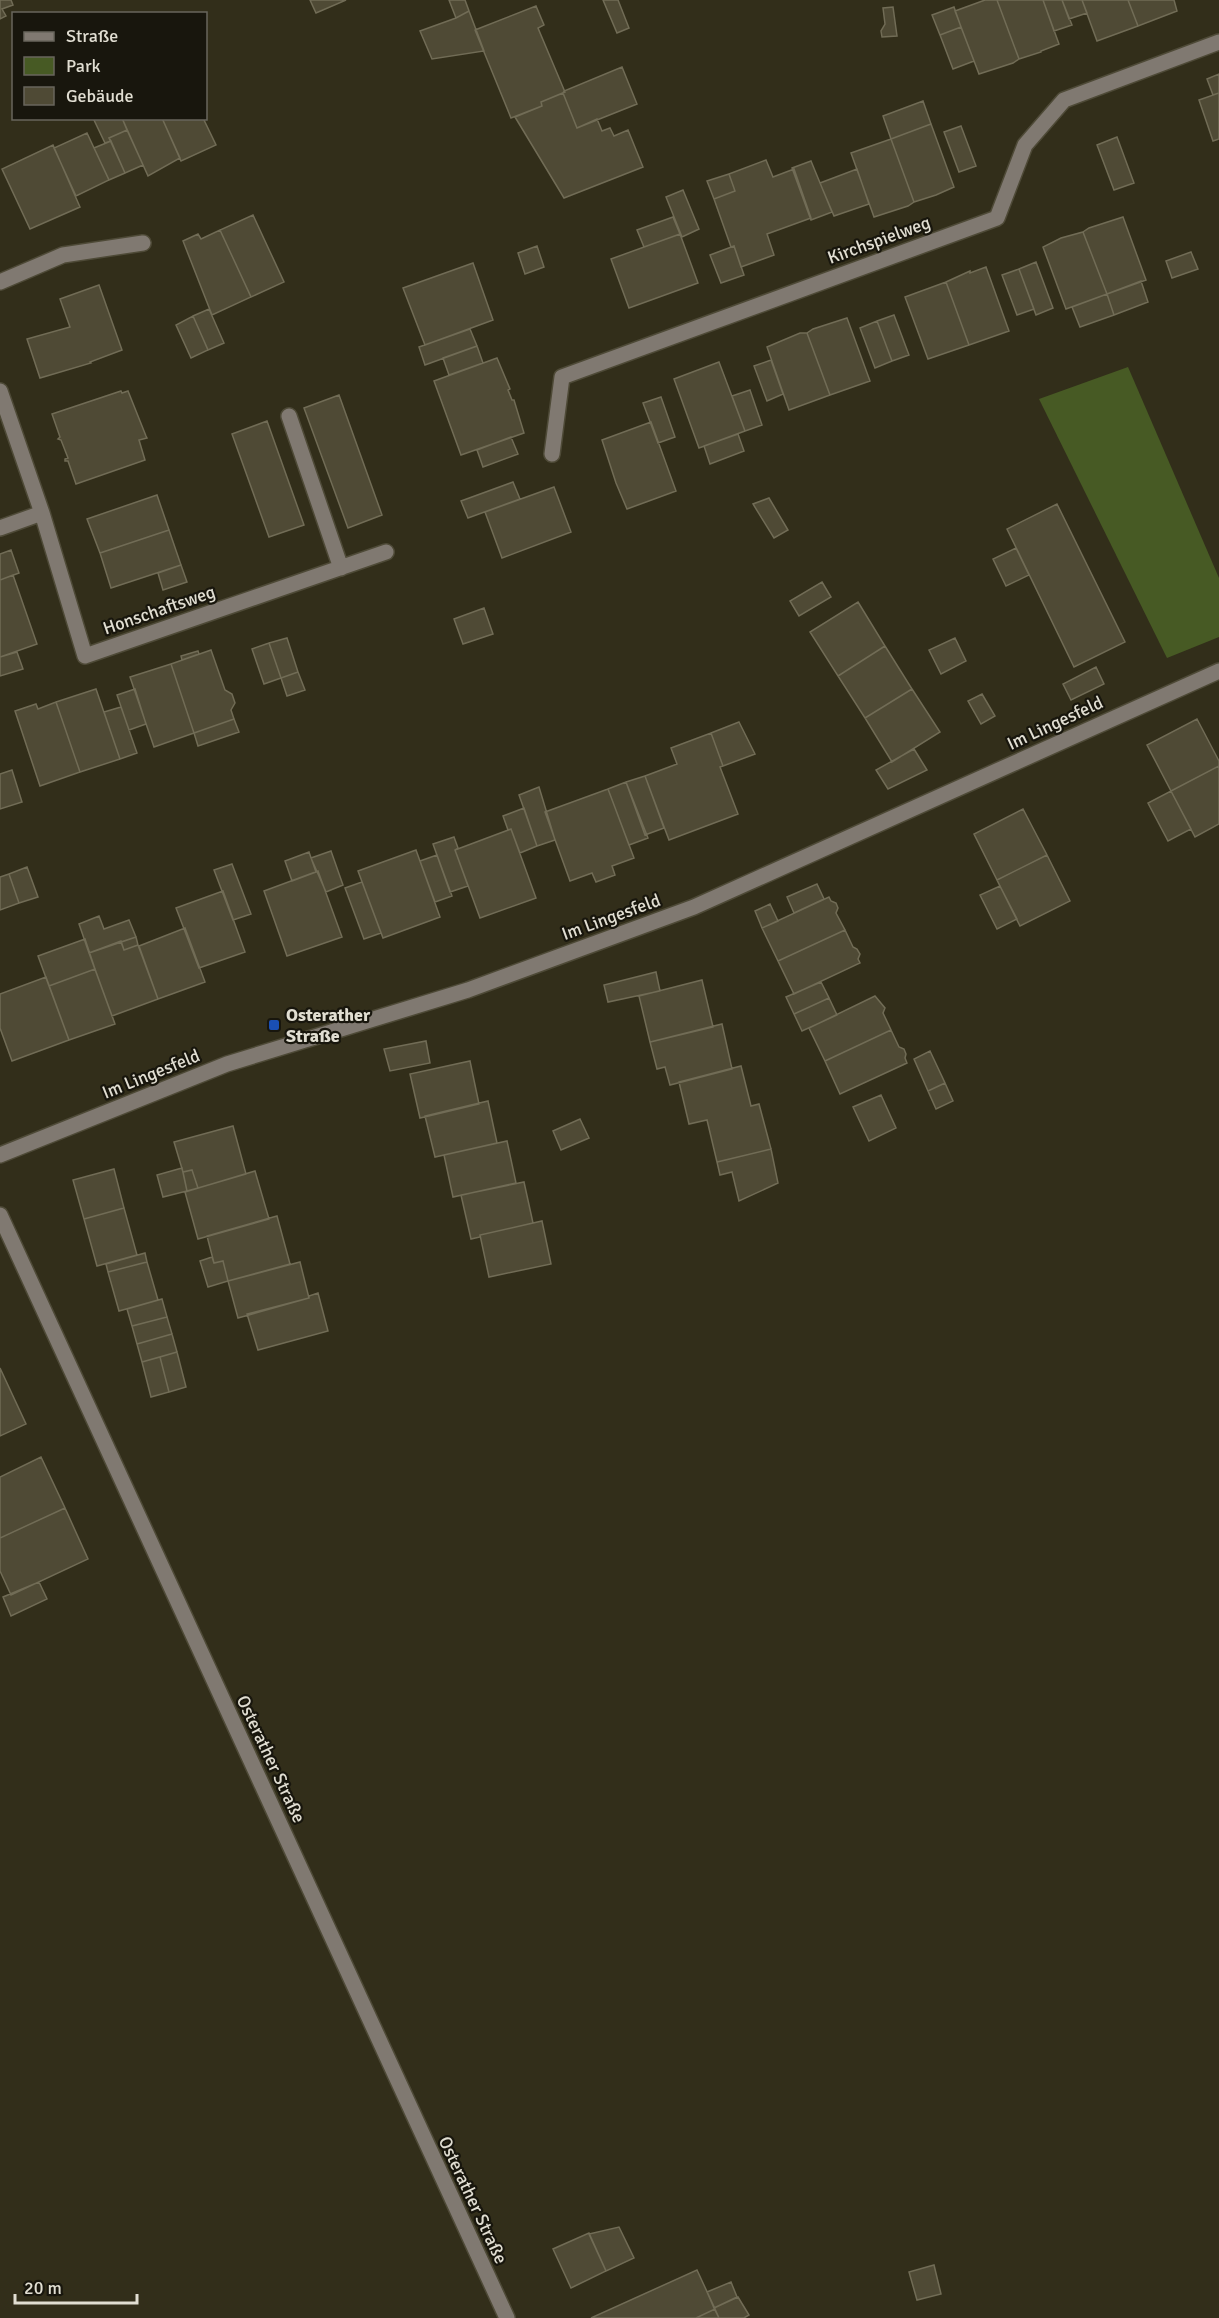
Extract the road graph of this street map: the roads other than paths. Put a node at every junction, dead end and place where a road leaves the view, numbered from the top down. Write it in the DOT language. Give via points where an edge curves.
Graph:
graph roads {
  1 [pos="1219,42"];
  2 [pos="143,243"];
  3 [pos="0,282"];
  4 [pos="0,391"];
  5 [pos="289,416"];
  6 [pos="552,454"];
  7 [pos="42,513"];
  8 [pos="0,528"];
  9 [pos="386,552"];
  10 [pos="341,568"];
  11 [pos="1219,671"];
  12 [pos="0,1155"];
  13 [pos="0,1215"];
  14 [pos="507,2318"];
  1 -- 6 [label="street, Kirchspielweg" via="1064,100 1025,145 997,218 562,377"];
  2 -- 3 [label="street" via="63,255"];
  4 -- 7 [label="street, Honschaftsweg"];
  5 -- 10 [label="street"];
  7 -- 8 [label="street"];
  7 -- 10 [label="street, Honschaftsweg" via="85,656"];
  9 -- 10 [label="street, Honschaftsweg"];
  11 -- 12 [label="street, Im Lingesfeld" via="694,907 468,990 227,1064"];
  13 -- 14 [label="street, Osterather Straße"];
}
